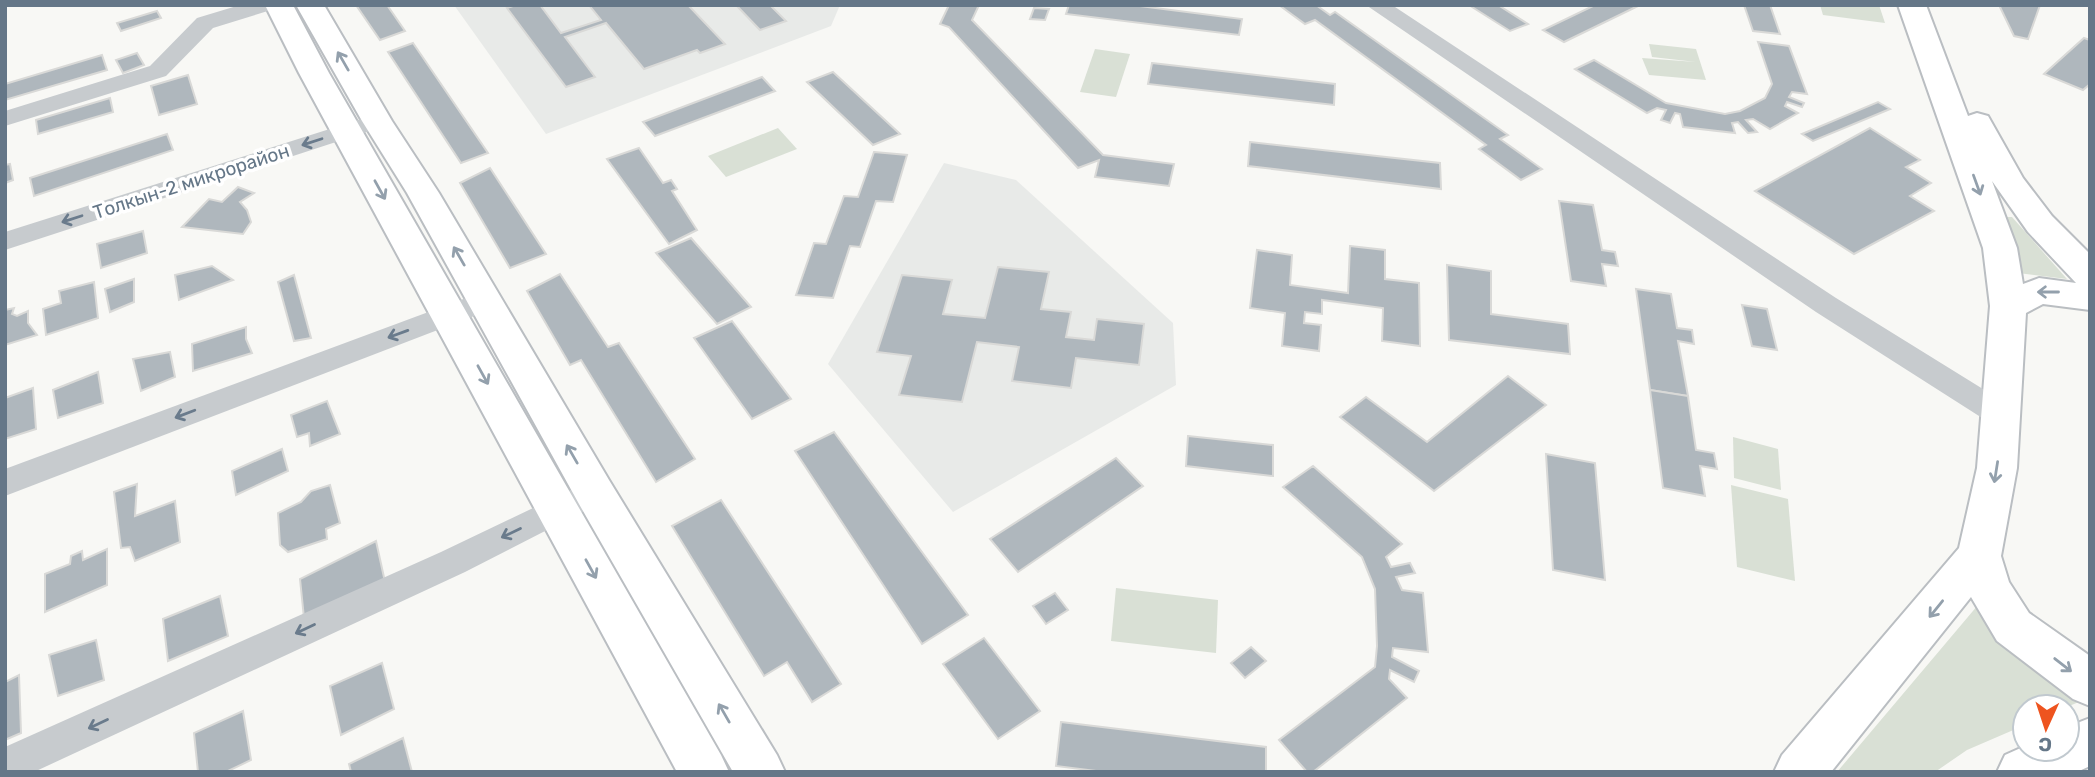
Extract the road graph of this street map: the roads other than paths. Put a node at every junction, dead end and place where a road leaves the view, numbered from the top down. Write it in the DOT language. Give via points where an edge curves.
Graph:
graph roads {
  1 [pos="263,5"];
  2 [pos="279,5"];
  3 [pos="310,5"];
  4 [pos="1377,5"];
  5 [pos="1912,5"];
  6 [pos="1931,5"];
  7 [pos="224,11"];
  8 [pos="5,119"];
  9 [pos="362,125"];
  10 [pos="5,241"];
  11 [pos="2090,275"];
  12 [pos="2090,296"];
  13 [pos="2008,306"];
  14 [pos="467,308"];
  15 [pos="2001,415"];
  16 [pos="5,483"];
  17 [pos="576,501"];
  18 [pos="1979,556"];
  19 [pos="2090,684"];
  20 [pos="2090,741"];
  21 [pos="5,766"];
  22 [pos="693,768"];
  23 [pos="760,772"];
  24 [pos="1799,772"];
  25 [pos="2022,772"];
  1 -- 7 [label="street"];
  2 -- 9 [label="main road"];
  9 -- 3 [label="main road, one-way"];
  4 -- 15 [label="street" via="1816,298"];
  5 -- 13 [label="main road, one-way" via="2000,248"];
  6 -- 11 [label="main road" via="1969,105 2001,171 2033,215"];
  7 -- 8 [label="street" via="205,23 158,71"];
  9 -- 10 [label="street, Толкын-2 микрорайон, one-way"];
  9 -- 14 [label="main road" via="423,193"];
  12 -- 13 [label="main road, one-way" via="2039,291"];
  13 -- 15 [label="main road"];
  14 -- 16 [label="street, one-way"];
  14 -- 17 [label="main road"];
  15 -- 18 [label="main road, one-way" via="1997,468"];
  17 -- 21 [label="street, one-way" via="453,562"];
  17 -- 22 [label="main road, one-way"];
  23 -- 17 [label="main road, one-way"];
  18 -- 19 [label="main road, one-way" via="1990,590 2013,626"];
  18 -- 24 [label="main road, one-way"];
  20 -- 25 [label="main road"];
}
